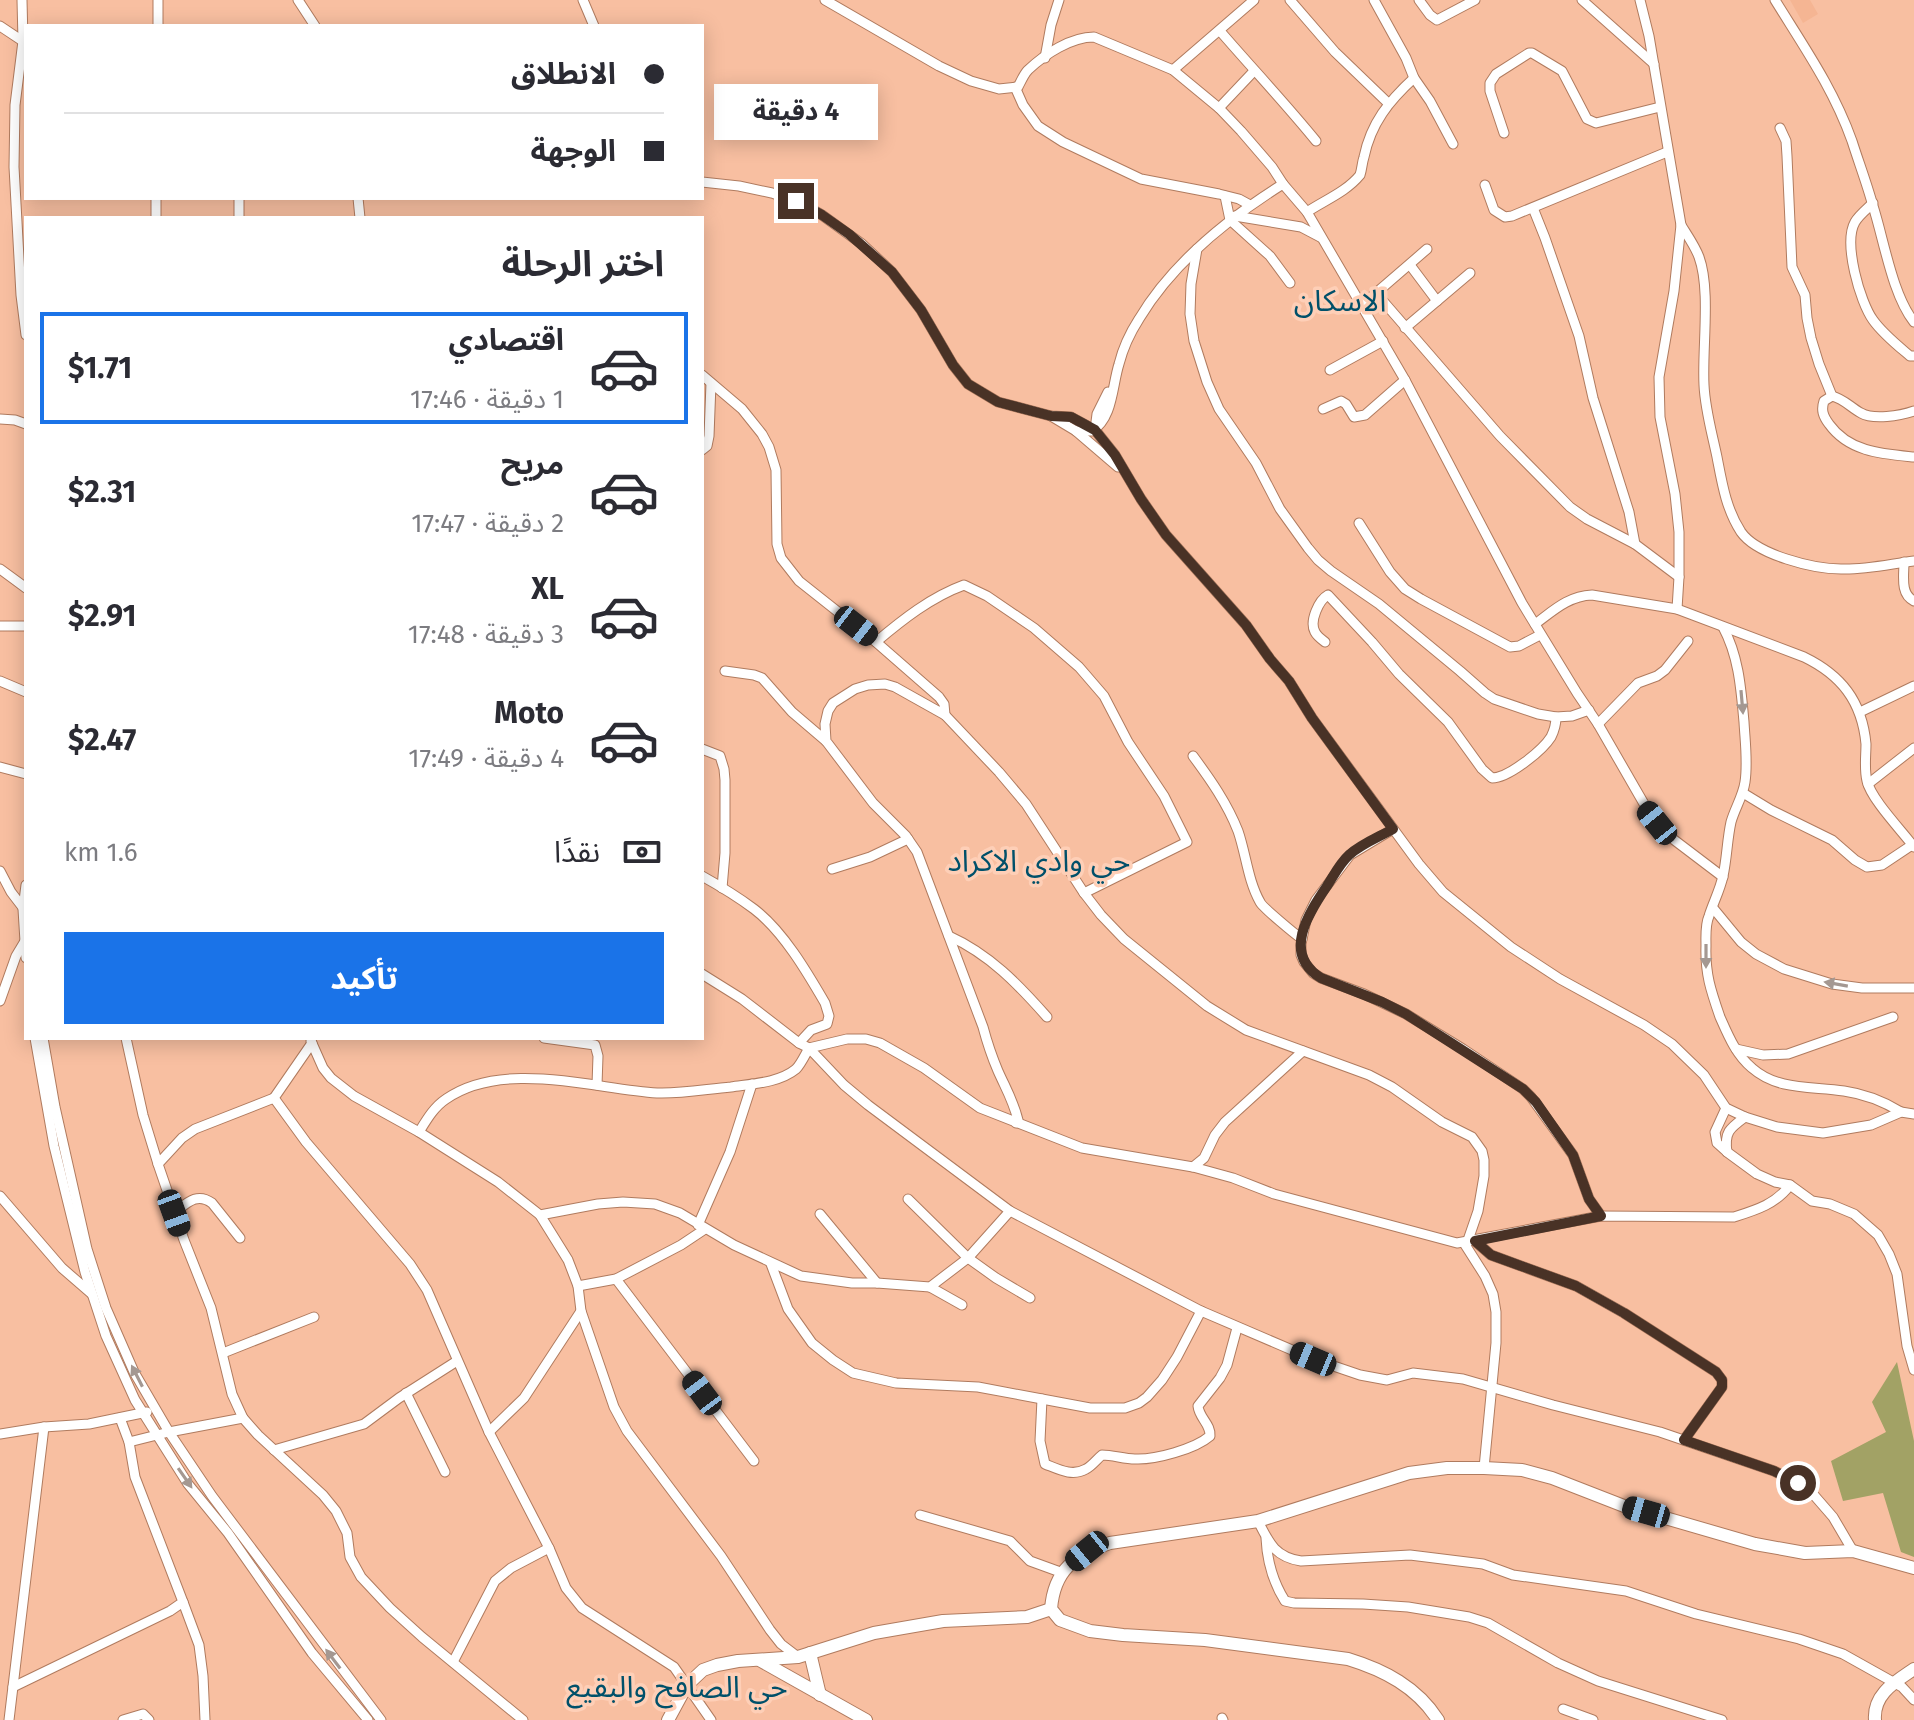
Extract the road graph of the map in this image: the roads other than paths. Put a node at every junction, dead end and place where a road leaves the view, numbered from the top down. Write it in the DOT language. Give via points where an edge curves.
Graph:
graph roads {
  1 [pos="22,0"];
  2 [pos="158,0"];
  3 [pos="298,0"];
  4 [pos="583,0"];
  5 [pos="825,0"];
  6 [pos="1059,0"];
  7 [pos="1254,0"];
  8 [pos="1290,0"];
  9 [pos="1374,0"];
  10 [pos="1419,0"];
  11 [pos="1475,0"];
  12 [pos="1582,0"];
  13 [pos="1640,0"];
  14 [pos="1775,0"];
  15 [pos="158,24"];
  16 [pos="314,24"];
  17 [pos="593,24"];
  18 [pos="0,26"];
  19 [pos="1220,31"];
  20 [pos="24,42"];
  21 [pos="1045,58"];
  22 [pos="1654,64"];
  23 [pos="1173,70"];
  24 [pos="1254,71"];
  25 [pos="1414,78"];
  26 [pos="1015,87"];
  27 [pos="1388,103"];
  28 [pos="1660,107"];
  29 [pos="1219,108"];
  30 [pos="1780,128"];
  31 [pos="1504,133"];
  32 [pos="1316,141"];
  33 [pos="1453,144"];
  34 [pos="1667,152"];
  35 [pos="0,167"];
  36 [pos="14,167"];
  37 [pos="704,182"];
  38 [pos="1283,184"];
  39 [pos="1485,185"];
  40 [pos="1225,196"];
  41 [pos="1873,203"];
  42 [pos="1250,205"];
  43 [pos="1533,208"];
  44 [pos="1307,212"];
  45 [pos="1232,218"];
  46 [pos="1681,225"];
  47 [pos="1322,238"];
  48 [pos="1197,249"];
  49 [pos="1427,249"];
  50 [pos="1410,265"];
  51 [pos="1470,273"];
  52 [pos="1290,283"];
  53 [pos="1376,293"];
  54 [pos="1437,301"];
  55 [pos="1361,306"];
  56 [pos="24,319"];
  57 [pos="1914,322"];
  58 [pos="1405,328"];
  59 [pos="1383,341"];
  60 [pos="1914,356"];
  61 [pos="1330,370"];
  62 [pos="704,377"];
  63 [pos="1405,380"];
  64 [pos="711,383"];
  65 [pos="1832,396"];
  66 [pos="1323,409"];
  67 [pos="1914,411"];
  68 [pos="1051,416"];
  69 [pos="0,419"];
  70 [pos="24,423"];
  71 [pos="1095,430"];
  72 [pos="1076,431"];
  73 [pos="1099,448"];
  74 [pos="704,449"];
  75 [pos="1914,457"];
  76 [pos="1127,476"];
  77 [pos="1359,523"];
  78 [pos="1635,544"];
  79 [pos="1909,562"];
  80 [pos="0,569"];
  81 [pos="1679,577"];
  82 [pos="24,587"];
  83 [pos="1914,601"];
  84 [pos="1677,609"];
  85 [pos="1535,624"];
  86 [pos="0,626"];
  87 [pos="24,626"];
  88 [pos="1723,627"];
  89 [pos="1540,635"];
  90 [pos="1688,641"];
  91 [pos="876,642"];
  92 [pos="1325,642"];
  93 [pos="725,671"];
  94 [pos="0,681"];
  95 [pos="1914,686"];
  96 [pos="24,691"];
  97 [pos="1589,710"];
  98 [pos="1860,712"];
  99 [pos="945,715"];
  100 [pos="1556,717"];
  101 [pos="1598,724"];
  102 [pos="826,741"];
  103 [pos="1914,748"];
  104 [pos="704,750"];
  105 [pos="1193,756"];
  106 [pos="0,767"];
  107 [pos="24,773"];
  108 [pos="1868,784"];
  109 [pos="1743,793"];
  110 [pos="1393,829"];
  111 [pos="908,839"];
  112 [pos="1913,846"];
  113 [pos="832,869"];
  114 [pos="0,871"];
  115 [pos="704,877"];
  116 [pos="1723,877"];
  117 [pos="722,888"];
  118 [pos="1084,893"];
  119 [pos="24,899"];
  120 [pos="1713,908"];
  121 [pos="949,936"];
  122 [pos="1302,939"];
  123 [pos="24,944"];
  124 [pos="704,975"];
  125 [pos="1914,988"];
  126 [pos="0,1001"];
  127 [pos="1047,1017"];
  128 [pos="1893,1017"];
  129 [pos="35,1040"];
  130 [pos="43,1040"];
  131 [pos="126,1040"];
  132 [pos="311,1040"];
  133 [pos="559,1040"];
  134 [pos="799,1043"];
  135 [pos="809,1048"];
  136 [pos="1736,1049"];
  137 [pos="1303,1051"];
  138 [pos="752,1084"];
  139 [pos="597,1085"];
  140 [pos="274,1098"];
  141 [pos="1726,1108"];
  142 [pos="1901,1112"];
  143 [pos="1914,1114"];
  144 [pos="1745,1117"];
  145 [pos="1016,1123"];
  146 [pos="419,1132"];
  147 [pos="1727,1152"];
  148 [pos="158,1164"];
  149 [pos="1193,1167"];
  150 [pos="1790,1185"];
  151 [pos="0,1196"];
  152 [pos="908,1199"];
  153 [pos="1010,1211"];
  154 [pos="174,1213"];
  155 [pos="820,1214"];
  156 [pos="540,1215"];
  157 [pos="1601,1216"];
  158 [pos="701,1227"];
  159 [pos="240,1238"];
  160 [pos="1469,1242"];
  161 [pos="968,1258"];
  162 [pos="771,1264"];
  163 [pos="616,1279"];
  164 [pos="877,1283"];
  165 [pos="578,1286"];
  166 [pos="930,1287"];
  167 [pos="92,1294"];
  168 [pos="1030,1298"];
  169 [pos="962,1305"];
  170 [pos="581,1311"];
  171 [pos="1201,1311"];
  172 [pos="314,1317"];
  173 [pos="1905,1318"];
  174 [pos="1914,1325"];
  175 [pos="1237,1328"];
  176 [pos="122,1344"];
  177 [pos="111,1347"];
  178 [pos="223,1353"];
  179 [pos="457,1361"];
  180 [pos="1914,1370"];
  181 [pos="1491,1388"];
  182 [pos="406,1393"];
  183 [pos="1042,1399"];
  184 [pos="155,1410"];
  185 [pos="144,1413"];
  186 [pos="120,1418"];
  187 [pos="243,1418"];
  188 [pos="44,1427"];
  189 [pos="169,1432"];
  190 [pos="489,1432"];
  191 [pos="1,1433"];
  192 [pos="156,1435"];
  193 [pos="1684,1440"];
  194 [pos="129,1442"];
  195 [pos="274,1450"];
  196 [pos="754,1461"];
  197 [pos="1484,1468"];
  198 [pos="445,1472"];
  199 [pos="920,1515"];
  200 [pos="1258,1521"];
  201 [pos="1266,1538"];
  202 [pos="549,1548"];
  203 [pos="1853,1551"];
  204 [pos="1914,1568"];
  205 [pos="1063,1573"];
  206 [pos="183,1602"];
  207 [pos="1051,1609"];
  208 [pos="804,1655"];
  209 [pos="761,1661"];
  210 [pos="453,1662"];
  211 [pos="1914,1669"];
  212 [pos="1894,1682"];
  213 [pos="687,1685"];
  214 [pos="13,1687"];
  215 [pos="820,1695"];
  216 [pos="1914,1700"];
  217 [pos="1563,1709"];
  218 [pos="9,1720"];
  219 [pos="123,1720"];
  220 [pos="149,1720"];
  221 [pos="205,1720"];
  222 [pos="368,1720"];
  223 [pos="381,1720"];
  224 [pos="523,1720"];
  225 [pos="668,1720"];
  226 [pos="711,1720"];
  227 [pos="866,1720"];
  228 [pos="1438,1720"];
  229 [pos="1593,1720"];
  230 [pos="1722,1720"];
  231 [pos="1875,1720"];
  1 -- 20 [label="street"];
  2 -- 15 [label="street"];
  3 -- 16 [label="street"];
  4 -- 17 [label="street"];
  5 -- 26 [label="street" via="960,76 983,86"];
  6 -- 21 [label="street"];
  7 -- 19 [label="street"];
  8 -- 27 [label="street"];
  9 -- 25 [label="street"];
  10 -- 11 [label="street" via="1437,20"];
  12 -- 22 [label="street"];
  13 -- 22 [label="street"];
  14 -- 41 [label="street" via="1837,102"];
  18 -- 20 [label="street"];
  19 -- 23 [label="street"];
  19 -- 24 [label="street"];
  20 -- 36 [label="street"];
  21 -- 23 [label="street" via="1065,44 1094,37"];
  21 -- 26 [label="street"];
  22 -- 28 [label="street"];
  23 -- 29 [label="street"];
  24 -- 29 [label="street"];
  24 -- 32 [label="street"];
  25 -- 27 [label="street"];
  25 -- 33 [label="street"];
  26 -- 40 [label="street" via="1038,126 1063,142 1141,179"];
  27 -- 44 [label="street" via="1370,137 1360,175"];
  28 -- 31 [label="street" via="1591,122 1562,71 1529,53 1490,83"];
  28 -- 34 [label="street"];
  29 -- 38 [label="street"];
  30 -- 65 [label="street" via="1786,141 1792,267 1805,295 1811,338"];
  34 -- 43 [label="street"];
  34 -- 46 [label="street"];
  35 -- 36 [label="street"];
  36 -- 56 [label="street"];
  37 -- 68 [label="street" via="772,193 833,222 892,272 968,384 998,402"];
  38 -- 42 [label="street"];
  38 -- 44 [label="street"];
  39 -- 43 [label="street" via="1494,210 1505,217"];
  40 -- 42 [label="street"];
  40 -- 45 [label="street"];
  41 -- 57 [label="street" via="1889,265"];
  41 -- 60 [label="street" via="1855,221 1851,261 1872,318"];
  42 -- 45 [label="street"];
  43 -- 78 [label="street" via="1579,336"];
  44 -- 47 [label="street"];
  45 -- 47 [label="street" via="1301,227"];
  45 -- 48 [label="street"];
  45 -- 52 [label="street"];
  46 -- 79 [label="street" via="1700,261 1706,404 1726,503 1742,534 1770,554 1797,562 1840,569"];
  46 -- 81 [label="street" via="1659,377 1660,417 1679,532"];
  47 -- 55 [label="street"];
  48 -- 71 [label="street" via="1139,319 1124,350 1105,418"];
  48 -- 100 [label="street" via="1190,314 1207,382 1308,548 1485,693"];
  49 -- 50 [label="street"];
  50 -- 53 [label="street"];
  50 -- 54 [label="street"];
  51 -- 54 [label="street"];
  53 -- 55 [label="street"];
  53 -- 58 [label="street"];
  54 -- 58 [label="street"];
  55 -- 59 [label="street"];
  58 -- 78 [label="street" via="1570,507"];
  59 -- 61 [label="street"];
  59 -- 63 [label="street"];
  62 -- 64 [label="street"];
  63 -- 66 [label="street" via="1360,417 1341,401"];
  63 -- 85 [label="street"];
  64 -- 74 [label="street"];
  64 -- 91 [label="street" via="750,418 773,457 781,558 799,581"];
  65 -- 67 [label="street" via="1864,415"];
  65 -- 75 [label="street" via="1823,403 1823,414 1842,438 1869,451"];
  68 -- 71 [label="street" via="1071,417"];
  68 -- 72 [label="street"];
  69 -- 70 [label="street"];
  71 -- 72 [label="street"];
  71 -- 73 [label="street"];
  71 -- 76 [label="street"];
  72 -- 73 [label="street"];
  73 -- 76 [label="street"];
  76 -- 110 [label="street" via="1166,535 1289,681"];
  77 -- 89 [label="street" via="1398,582 1421,599 1510,647"];
  78 -- 81 [label="street"];
  79 -- 83 [label="street" via="1905,593"];
  80 -- 82 [label="street"];
  81 -- 84 [label="street"];
  84 -- 85 [label="street" via="1585,595"];
  84 -- 88 [label="street"];
  85 -- 89 [label="street"];
  86 -- 87 [label="street"];
  88 -- 98 [label="street" via="1819,664"];
  88 -- 109 [label="street, one-way" via="1740,685 1746,747"];
  89 -- 97 [label="street"];
  90 -- 101 [label="street" via="1665,670 1638,683"];
  91 -- 99 [label="street" via="939,697"];
  91 -- 118 [label="street" via="899,622 964,585 1034,628 1104,696 1187,842"];
  92 -- 100 [label="street" via="1313,624 1319,602 1328,595 1448,722 1492,778 1511,771 1543,746"];
  93 -- 102 [label="street" via="762,678"];
  94 -- 96 [label="street"];
  95 -- 98 [label="street"];
  97 -- 100 [label="street"];
  97 -- 101 [label="street"];
  98 -- 108 [label="street"];
  99 -- 102 [label="street" via="895,687 868,685 833,703 825,724"];
  99 -- 118 [label="street" via="1026,804"];
  101 -- 116 [label="street" via="1657,823"];
  102 -- 111 [label="street"];
  103 -- 108 [label="street"];
  104 -- 117 [label="street" via="720,756 724,769"];
  105 -- 122 [label="street" via="1230,812 1262,907"];
  106 -- 107 [label="street"];
  108 -- 112 [label="street"];
  109 -- 112 [label="street" via="1832,840 1867,867 1882,865"];
  109 -- 116 [label="street" via="1732,819"];
  110 -- 122 [label="street" via="1346,858 1311,908"];
  110 -- 141 [label="street" via="1443,892 1532,962 1672,1044 1704,1075"];
  111 -- 113 [label="street"];
  111 -- 121 [label="street"];
  114 -- 119 [label="street" via="11,892"];
  115 -- 117 [label="street"];
  116 -- 120 [label="street"];
  117 -- 134 [label="street" via="780,935 829,1010 827,1024 811,1030"];
  118 -- 137 [label="street" via="1124,939 1207,1006 1246,1030"];
  125 -- 120 [label="street, one-way" via="1840,986 1809,979 1756,954"];
  120 -- 136 [label="street, one-way" via="1706,928 1706,971"];
  121 -- 127 [label="street" via="996,964"];
  121 -- 145 [label="street" via="1014,1102"];
  122 -- 157 [label="street" via="1301,955 1313,973 1406,1014 1523,1089 1573,1155"];
  123 -- 126 [label="street"];
  124 -- 134 [label="street"];
  128 -- 136 [label="street" via="1788,1054"];
  129 -- 167 [label="street" via="54,1146"];
  130 -- 176 [label="street" via="87,1249"];
  131 -- 148 [label="street"];
  132 -- 140 [label="street"];
  132 -- 146 [label="street" via="331,1078"];
  133 -- 139 [label="street" via="595,1045"];
  134 -- 135 [label="street"];
  135 -- 138 [label="street" via="797,1068"];
  135 -- 145 [label="street" via="847,1039 880,1043 980,1108"];
  135 -- 153 [label="street" via="844,1085"];
  136 -- 142 [label="street" via="1751,1067 1778,1083 1857,1093"];
  137 -- 149 [label="street" via="1225,1122"];
  137 -- 160 [label="street" via="1369,1075 1472,1137 1482,1151 1484,1176"];
  138 -- 139 [label="street" via="658,1093"];
  138 -- 158 [label="street"];
  139 -- 146 [label="street" via="528,1080 479,1084 443,1101"];
  140 -- 148 [label="street" via="187,1133"];
  140 -- 179 [label="street" via="410,1264"];
  141 -- 144 [label="street"];
  141 -- 147 [label="street" via="1715,1132"];
  142 -- 143 [label="street"];
  142 -- 144 [label="street" via="1871,1125 1823,1133"];
  144 -- 147 [label="street" via="1730,1128"];
  145 -- 149 [label="street" via="1082,1148"];
  146 -- 156 [label="street"];
  147 -- 150 [label="street" via="1757,1174"];
  148 -- 154 [label="street"];
  149 -- 160 [label="street" via="1274,1194"];
  150 -- 157 [label="street" via="1782,1196 1734,1217"];
  150 -- 173 [label="street" via="1812,1201 1854,1214 1878,1235 1897,1274"];
  151 -- 167 [label="street" via="62,1268"];
  152 -- 161 [label="street"];
  153 -- 161 [label="street"];
  153 -- 171 [label="street"];
  154 -- 159 [label="street" via="194,1198 206,1199"];
  154 -- 178 [label="street"];
  155 -- 164 [label="street"];
  156 -- 158 [label="street" via="598,1204 655,1204"];
  156 -- 165 [label="street"];
  157 -- 160 [label="street"];
  158 -- 162 [label="street"];
  158 -- 163 [label="street" via="681,1245"];
  160 -- 181 [label="street" via="1496,1312"];
  160 -- 193 [label="street" via="1576,1286 1716,1372 1722,1387"];
  161 -- 166 [label="street"];
  161 -- 168 [label="street"];
  162 -- 164 [label="street" via="801,1276"];
  162 -- 183 [label="street" via="788,1309 812,1343 853,1373 896,1383 978,1387"];
  163 -- 165 [label="street"];
  163 -- 196 [label="street"];
  164 -- 166 [label="street"];
  165 -- 170 [label="street"];
  166 -- 169 [label="street"];
  167 -- 177 [label="street"];
  170 -- 190 [label="street" via="524,1398"];
  170 -- 208 [label="street" via="627,1431 781,1644"];
  171 -- 175 [label="street"];
  171 -- 183 [label="street" via="1169,1369 1139,1403 1090,1408"];
  172 -- 178 [label="street"];
  173 -- 174 [label="street"];
  173 -- 180 [label="street"];
  175 -- 181 [label="street" via="1377,1379 1413,1373"];
  175 -- 183 [label="street" via="1227,1365 1198,1406 1210,1432 1200,1443 1159,1457 1102,1455 1089,1468 1067,1473 1045,1464"];
  176 -- 177 [label="street"];
  184 -- 176 [label="street, one-way"];
  177 -- 185 [label="street"];
  178 -- 187 [label="street"];
  179 -- 182 [label="street"];
  179 -- 190 [label="street"];
  181 -- 193 [label="street"];
  181 -- 197 [label="street"];
  182 -- 195 [label="street" via="355,1427"];
  182 -- 198 [label="street"];
  184 -- 185 [label="street"];
  184 -- 189 [label="street"];
  185 -- 186 [label="street"];
  185 -- 192 [label="street"];
  186 -- 188 [label="street"];
  186 -- 194 [label="street"];
  187 -- 189 [label="street"];
  187 -- 195 [label="street"];
  188 -- 191 [label="street"];
  188 -- 214 [label="street"];
  189 -- 192 [label="street"];
  223 -- 189 [label="street, one-way"];
  190 -- 202 [label="street"];
  192 -- 194 [label="street"];
  192 -- 222 [label="street, one-way" via="312,1653"];
  193 -- 203 [label="street" via="1798,1483 1833,1517"];
  194 -- 206 [label="street" via="135,1477"];
  195 -- 210 [label="street" via="336,1511 361,1577"];
  197 -- 200 [label="street" via="1409,1473"];
  197 -- 203 [label="street" via="1552,1478 1624,1506 1755,1544 1805,1553"];
  199 -- 205 [label="street" via="1010,1541 1030,1561"];
  200 -- 201 [label="street"];
  200 -- 205 [label="street" via="1110,1543 1087,1551"];
  201 -- 212 [label="street" via="1284,1557 1301,1561 1410,1555 1626,1591 1799,1639 1843,1654"];
  201 -- 230 [label="street" via="1274,1582 1285,1601 1408,1607 1469,1617 1598,1681"];
  202 -- 210 [label="street" via="495,1581"];
  202 -- 213 [label="street" via="566,1588 582,1608 674,1667"];
  203 -- 204 [label="street"];
  205 -- 207 [label="street" via="1052,1592"];
  206 -- 214 [label="street"];
  206 -- 221 [label="street" via="199,1645"];
  207 -- 208 [label="street" via="1027,1617 943,1621 874,1633"];
  207 -- 228 [label="street" via="1060,1620 1090,1631 1348,1659 1414,1691"];
  208 -- 209 [label="street"];
  208 -- 215 [label="street"];
  209 -- 213 [label="street" via="717,1665"];
  209 -- 215 [label="street"];
  210 -- 224 [label="street"];
  211 -- 212 [label="street"];
  212 -- 216 [label="street"];
  212 -- 231 [label="street" via="1875,1705"];
  213 -- 225 [label="street"];
  213 -- 226 [label="street"];
  214 -- 218 [label="street"];
  215 -- 227 [label="street"];
  217 -- 229 [label="street"];
  219 -- 220 [label="street" via="143,1714"];
}
